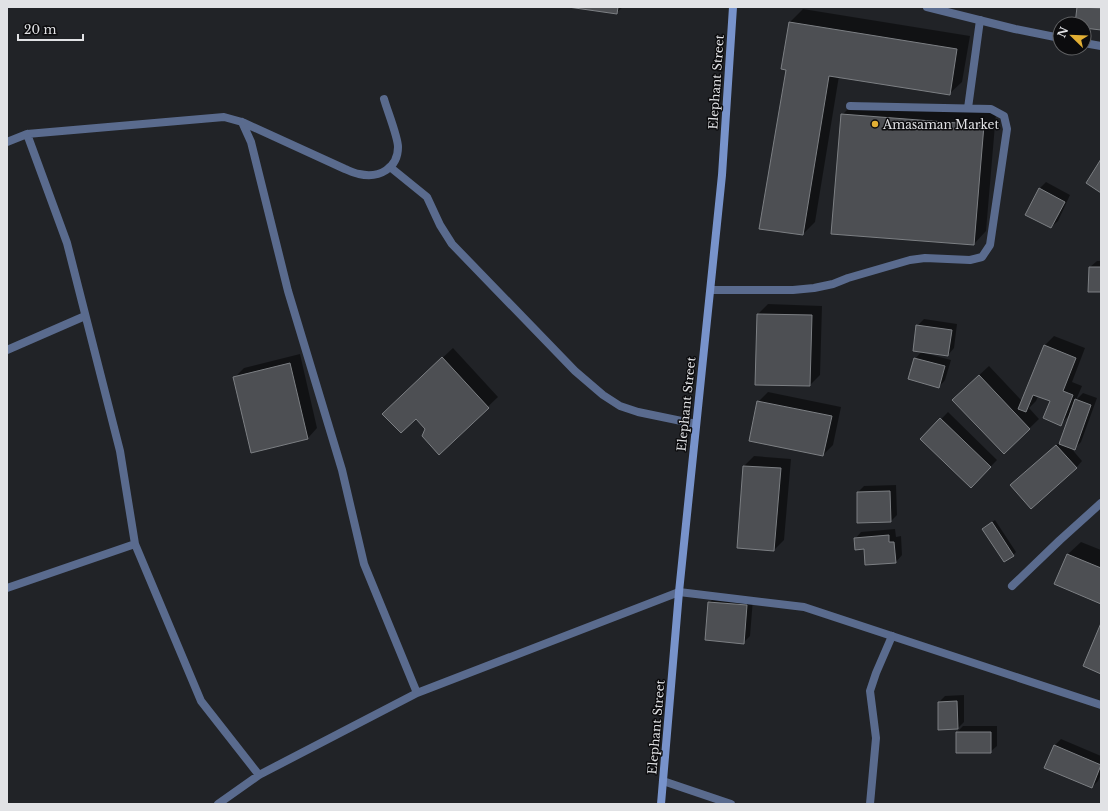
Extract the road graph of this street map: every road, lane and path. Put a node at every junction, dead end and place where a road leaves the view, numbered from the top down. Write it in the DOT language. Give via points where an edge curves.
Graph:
graph roads {
  1 [pos="734,7"];
  2 [pos="927,7"];
  3 [pos="980,20"];
  4 [pos="1052,36"];
  5 [pos="384,99"];
  6 [pos="850,106"];
  7 [pos="968,108"];
  8 [pos="242,122"];
  9 [pos="27,134"];
  10 [pos="7,142"];
  11 [pos="390,167"];
  12 [pos="711,290"];
  13 [pos="85,316"];
  14 [pos="7,350"];
  15 [pos="696,424"];
  16 [pos="1101,503"];
  17 [pos="135,544"];
  18 [pos="1012,586"];
  19 [pos="7,588"];
  20 [pos="679,592"];
  21 [pos="892,636"];
  22 [pos="417,693"];
  23 [pos="1101,705"];
  24 [pos="259,775"];
  25 [pos="663,781"];
  26 [pos="218,804"];
  27 [pos="661,804"];
  28 [pos="731,804"];
  29 [pos="870,804"];
  1 -- 12 [label="main road, Elephant Street"];
  2 -- 3 [label="street"];
  3 -- 4 [label="street"];
  3 -- 7 [label="street"];
  5 -- 11 [label="street" via="398,145 396,160"];
  6 -- 7 [label="street"];
  7 -- 12 [label="street" via="991,109 1004,116 1007,129 990,245 982,258 910,260 814,288"];
  8 -- 9 [label="street" via="224,117"];
  8 -- 11 [label="street" via="360,174 372,175"];
  8 -- 22 [label="street" via="252,142 288,291 342,470 364,564"];
  9 -- 10 [label="street"];
  9 -- 13 [label="street" via="67,243"];
  11 -- 15 [label="street" via="427,196 452,244 575,371 597,390 620,406"];
  12 -- 15 [label="main road, Elephant Street"];
  13 -- 14 [label="street"];
  13 -- 17 [label="street" via="120,451"];
  15 -- 20 [label="main road, Elephant Street"];
  16 -- 18 [label="street"];
  17 -- 19 [label="street"];
  17 -- 24 [label="street" via="201,701"];
  20 -- 21 [label="street" via="804,607"];
  20 -- 22 [label="street"];
  20 -- 25 [label="main road, Elephant Street"];
  21 -- 23 [label="street"];
  21 -- 29 [label="street" via="870,691 876,738"];
  22 -- 24 [label="street"];
  24 -- 26 [label="street"];
  25 -- 27 [label="main road, Elephant Street"];
  25 -- 28 [label="street"];
}
